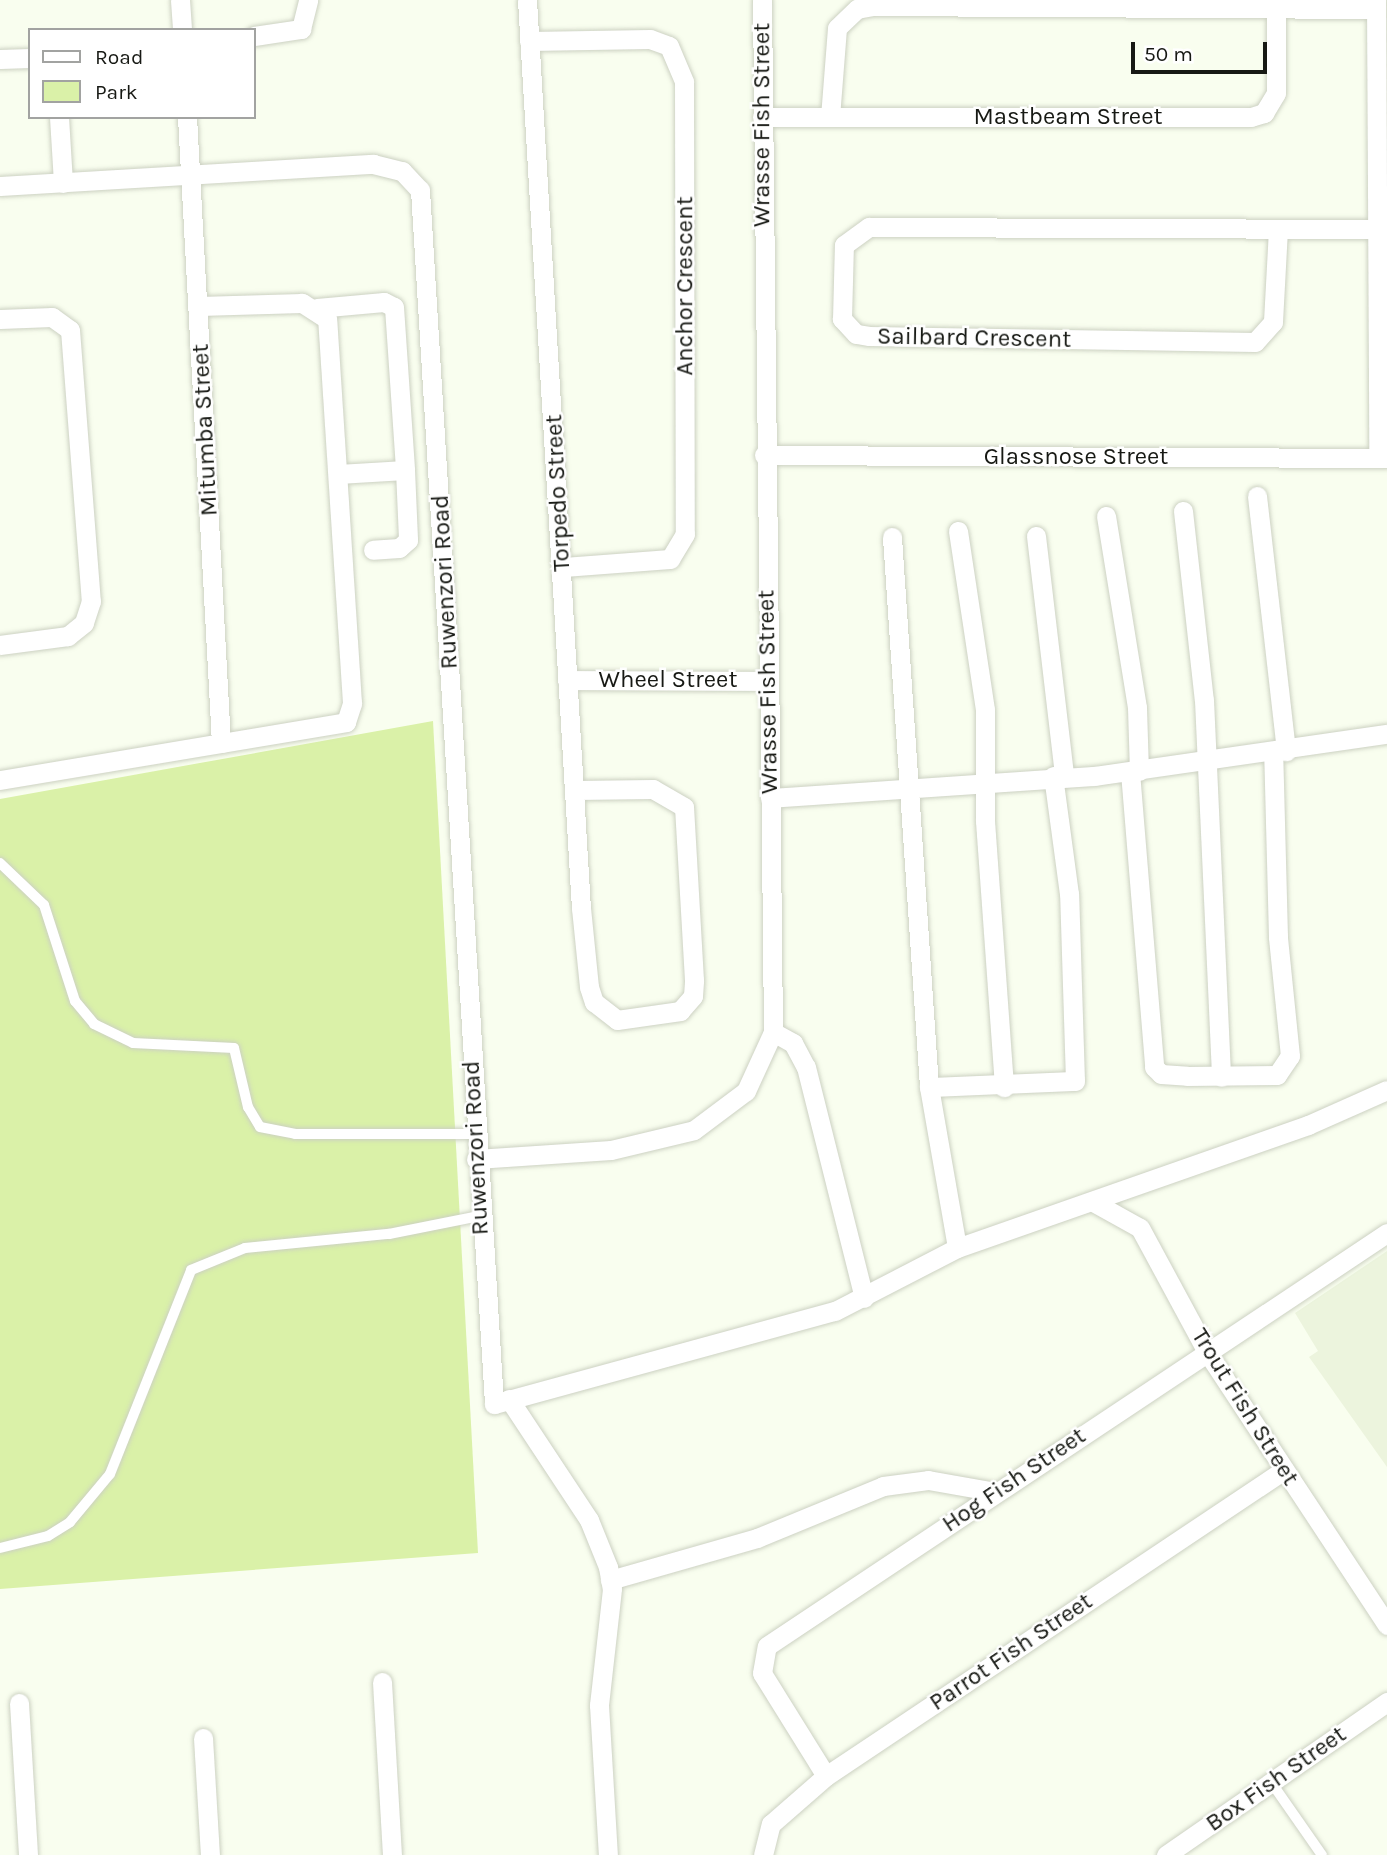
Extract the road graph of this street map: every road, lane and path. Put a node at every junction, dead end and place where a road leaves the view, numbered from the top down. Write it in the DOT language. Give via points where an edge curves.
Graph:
graph roads {
  1 [pos="180,0"];
  2 [pos="307,0"];
  3 [pos="527,0"];
  4 [pos="762,0"];
  5 [pos="1376,4"];
  6 [pos="1276,7"];
  7 [pos="182,28"];
  8 [pos="256,36"];
  9 [pos="530,41"];
  10 [pos="28,58"];
  11 [pos="0,59"];
  12 [pos="762,117"];
  13 [pos="830,117"];
  14 [pos="59,119"];
  15 [pos="187,119"];
  16 [pos="191,175"];
  17 [pos="63,183"];
  18 [pos="0,186"];
  19 [pos="1278,229"];
  20 [pos="1376,229"];
  21 [pos="199,306"];
  22 [pos="317,308"];
  23 [pos="0,319"];
  24 [pos="764,455"];
  25 [pos="1383,458"];
  26 [pos="405,470"];
  27 [pos="338,474"];
  28 [pos="1257,496"];
  29 [pos="1184,511"];
  30 [pos="1106,516"];
  31 [pos="958,531"];
  32 [pos="1036,536"];
  33 [pos="892,537"];
  34 [pos="373,550"];
  35 [pos="563,567"];
  36 [pos="0,645"];
  37 [pos="567,680"];
  38 [pos="769,681"];
  39 [pos="1387,734"];
  40 [pos="221,743"];
  41 [pos="1279,751"];
  42 [pos="1206,764"];
  43 [pos="1135,771"];
  44 [pos="1059,776"];
  45 [pos="0,780"];
  46 [pos="985,783"];
  47 [pos="912,786"];
  48 [pos="575,790"];
  49 [pos="770,798"];
  50 [pos="0,863"];
  51 [pos="773,1032"];
  52 [pos="1221,1077"];
  53 [pos="929,1087"];
  54 [pos="1004,1087"];
  55 [pos="1387,1090"];
  56 [pos="1353,1105"];
  57 [pos="1387,1107"];
  58 [pos="475,1134"];
  59 [pos="476,1159"];
  60 [pos="1095,1203"];
  61 [pos="479,1216"];
  62 [pos="1387,1233"];
  63 [pos="957,1248"];
  64 [pos="864,1298"];
  65 [pos="1207,1352"];
  66 [pos="501,1401"];
  67 [pos="1284,1470"];
  68 [pos="996,1492"];
  69 [pos="0,1548"];
  70 [pos="610,1580"];
  71 [pos="1387,1625"];
  72 [pos="382,1682"];
  73 [pos="1387,1702"];
  74 [pos="19,1703"];
  75 [pos="203,1738"];
  76 [pos="826,1776"];
  77 [pos="1271,1782"];
  78 [pos="1179,1851"];
  79 [pos="28,1855"];
  80 [pos="210,1855"];
  81 [pos="392,1855"];
  82 [pos="608,1855"];
  83 [pos="763,1855"];
  84 [pos="1322,1855"];
  1 -- 7 [label="street"];
  2 -- 8 [label="street" via="301,29"];
  3 -- 9 [label="street, Torpedo Street"];
  4 -- 12 [label="street, Wrasse Fish Street"];
  5 -- 6 [label="street"];
  5 -- 20 [label="street"];
  6 -- 13 [label="street" via="857,9 837,28"];
  6 -- 13 [label="street, Mastbeam Street" via="1276,93 1264,113 1251,117"];
  9 -- 35 [label="street, Torpedo Street"];
  9 -- 35 [label="street, Anchor Crescent" via="650,39 669,46 680,60 684,82 685,534 670,559"];
  10 -- 11 [label="street"];
  12 -- 13 [label="street, Mastbeam Street"];
  12 -- 24 [label="street, Wrasse Fish Street"];
  14 -- 17 [label="street"];
  15 -- 16 [label="street, Mitumba Street"];
  16 -- 17 [label="street, Ruwenzori Road"];
  16 -- 21 [label="street, Mitumba Street"];
  16 -- 58 [label="street, Ruwenzori Road" via="383,164 409,176 423,198"];
  17 -- 18 [label="street, Ruwenzori Road"];
  19 -- 19 [label="street, Sailbard Crescent" via="869,227 844,245 842,319 856,334 869,336 1255,342 1273,322"];
  19 -- 20 [label="street, Sailbard Crescent"];
  20 -- 25 [label="street"];
  21 -- 22 [label="street" via="302,303"];
  21 -- 40 [label="street, Mitumba Street"];
  22 -- 26 [label="street" via="384,302 394,307"];
  22 -- 27 [label="street" via="329,330"];
  23 -- 36 [label="street" via="52,317 70,330 91,601 84,623 68,636"];
  24 -- 25 [label="street, Glassnose Street"];
  24 -- 38 [label="street, Wrasse Fish Street"];
  26 -- 27 [label="street"];
  26 -- 34 [label="street" via="408,540 399,548"];
  27 -- 40 [label="street" via="352,703 345,722"];
  28 -- 41 [label="street"];
  29 -- 42 [label="street"];
  30 -- 43 [label="street" via="1137,708"];
  31 -- 46 [label="street" via="985,710"];
  32 -- 44 [label="street"];
  33 -- 47 [label="street"];
  35 -- 37 [label="street, Torpedo Street"];
  37 -- 38 [label="street, Wheel Street"];
  37 -- 48 [label="street, Torpedo Street"];
  38 -- 49 [label="street, Wrasse Fish Street"];
  39 -- 41 [label="street"];
  40 -- 45 [label="street"];
  41 -- 42 [label="street"];
  41 -- 52 [label="street" via="1289,1066 1277,1075"];
  42 -- 43 [label="street"];
  42 -- 52 [label="street"];
  43 -- 44 [label="street"];
  43 -- 52 [label="street" via="1150,1054 1161,1074"];
  44 -- 46 [label="street"];
  44 -- 54 [label="street" via="1076,1077 1065,1084"];
  46 -- 47 [label="street"];
  46 -- 54 [label="street"];
  47 -- 49 [label="street"];
  47 -- 53 [label="street"];
  48 -- 48 [label="street, Torpedo Street" via="589,987 594,1002 617,1020 663,1016 689,1005 694,980 688,828 679,799 666,792"];
  49 -- 51 [label="street, Wrasse Fish Street"];
  50 -- 58 [label="lane" via="44,905 75,1001 93,1024 133,1042 213,1042 234,1048 248,1107 260,1127 295,1133"];
  51 -- 59 [label="street, Wrasse Fish Street" via="746,1091 694,1130 611,1150"];
  51 -- 64 [label="street" via="793,1043 806,1067"];
  53 -- 54 [label="street"];
  53 -- 63 [label="street"];
  55 -- 56 [label="street"];
  56 -- 57 [label="street"];
  56 -- 60 [label="street"];
  58 -- 59 [label="street, Ruwenzori Road"];
  59 -- 61 [label="street, Ruwenzori Road"];
  60 -- 63 [label="street"];
  60 -- 65 [label="street, Trout Fish Street" via="1140,1228"];
  61 -- 66 [label="street, Ruwenzori Road"];
  61 -- 69 [label="lane" via="389,1234 245,1248 204,1262 182,1284 110,1474 70,1522 48,1536"];
  62 -- 65 [label="street, Hog Fish Street"];
  63 -- 64 [label="street"];
  64 -- 66 [label="street"];
  65 -- 67 [label="street, Trout Fish Street"];
  65 -- 68 [label="street, Hog Fish Street"];
  66 -- 70 [label="street" via="589,1520"];
  67 -- 71 [label="street, Trout Fish Street"];
  67 -- 76 [label="street, Parrot Fish Street"];
  68 -- 70 [label="street" via="928,1480 883,1486 757,1538"];
  68 -- 76 [label="street, Hog Fish Street" via="767,1646 762,1672"];
  70 -- 82 [label="street" via="599,1705"];
  72 -- 81 [label="street"];
  73 -- 77 [label="street, Box Fish Street"];
  74 -- 79 [label="street"];
  75 -- 80 [label="street"];
  76 -- 83 [label="street, Parrot Fish Street" via="771,1824"];
  77 -- 78 [label="street, Box Fish Street"];
  77 -- 84 [label="lane"];
}
